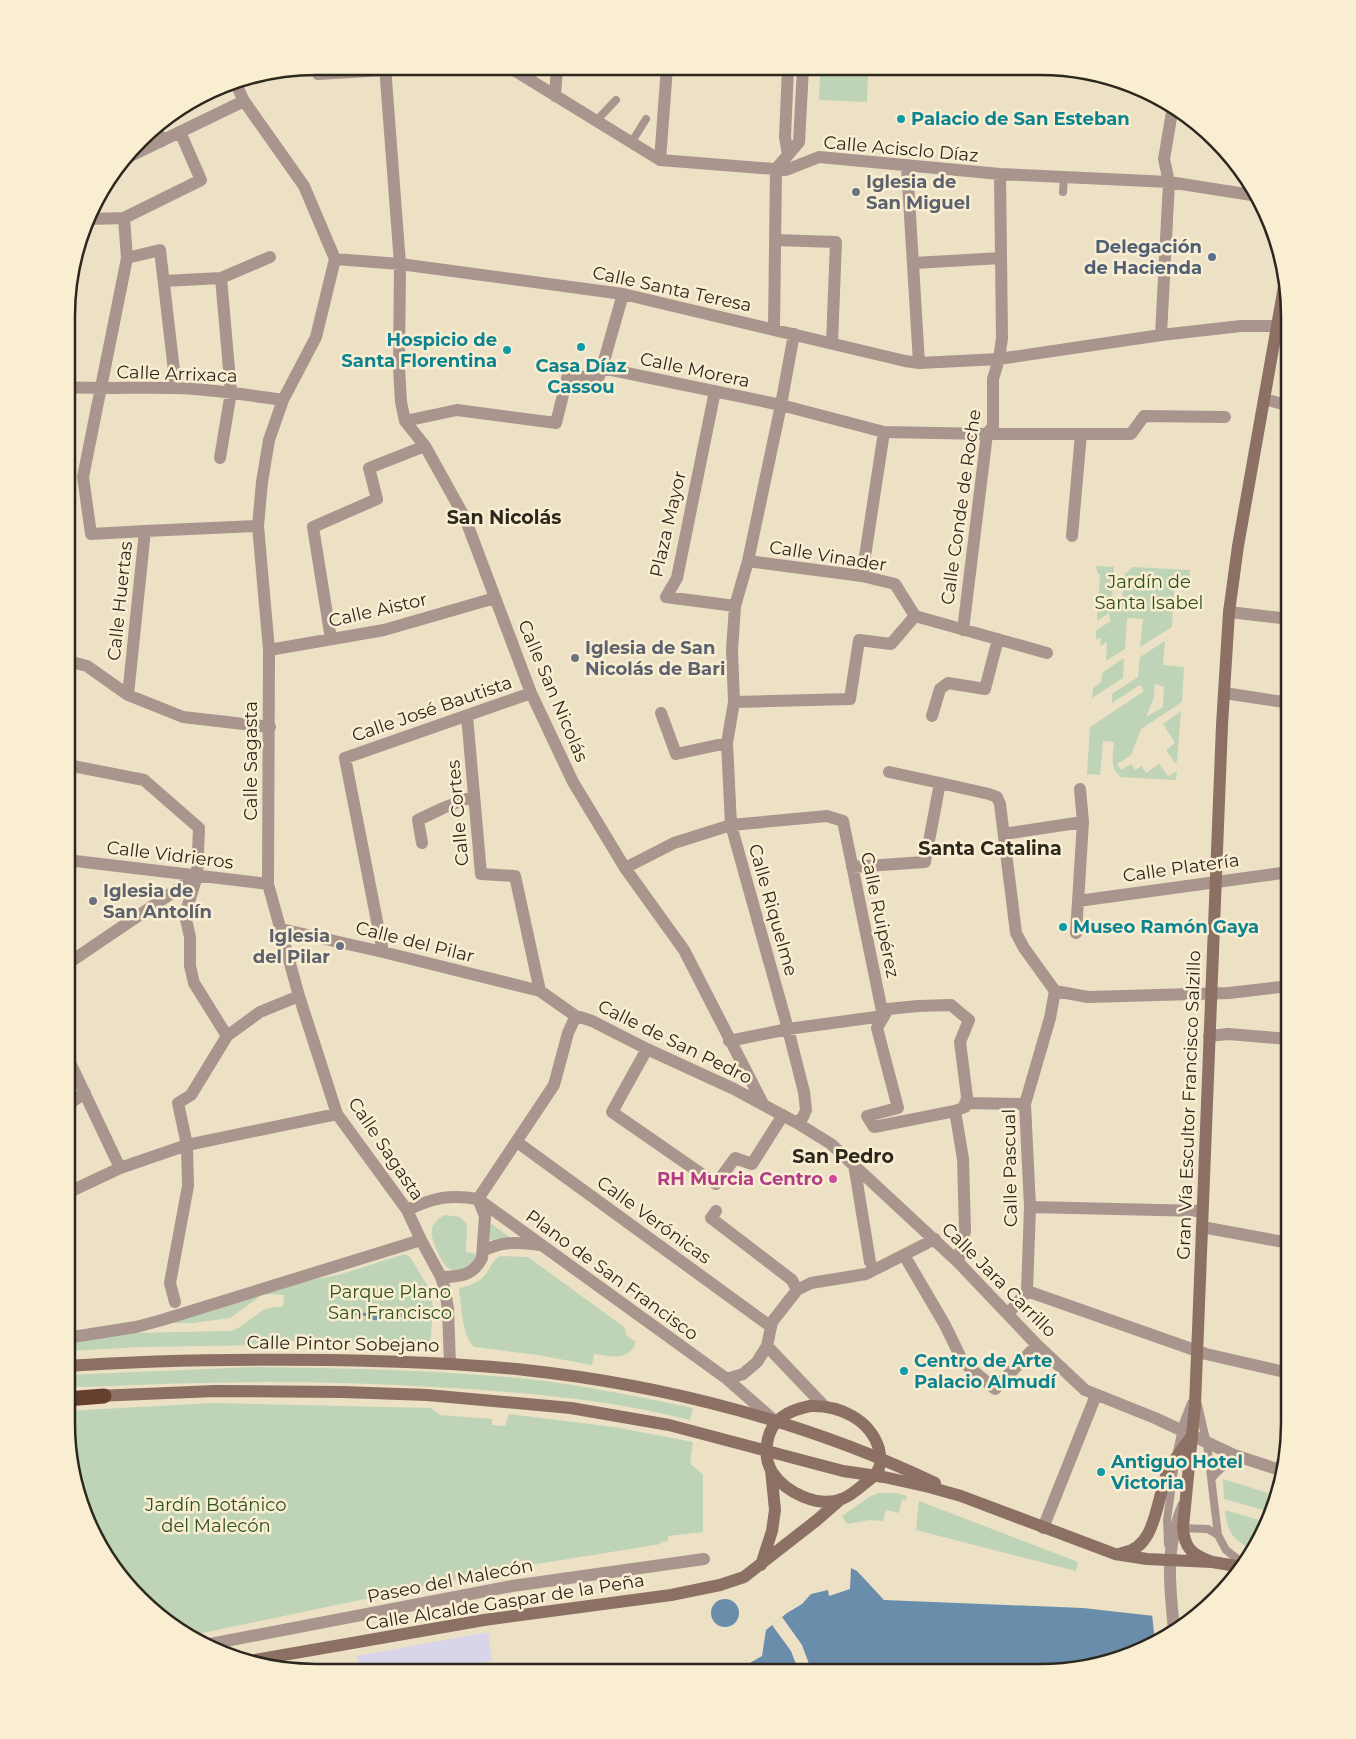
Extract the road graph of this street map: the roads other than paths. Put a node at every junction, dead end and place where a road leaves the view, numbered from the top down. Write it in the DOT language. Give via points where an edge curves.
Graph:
graph roads {
  1 [pos="386,75"];
  2 [pos="522,75"];
  3 [pos="556,75"];
  4 [pos="666,75"];
  5 [pos="788,75"];
  6 [pos="803,75"];
  7 [pos="238,88"];
  8 [pos="555,96"];
  9 [pos="616,100"];
  10 [pos="244,101"];
  11 [pos="1172,114"];
  12 [pos="646,119"];
  13 [pos="596,121"];
  14 [pos="180,132"];
  15 [pos="159,134"];
  16 [pos="162,141"];
  17 [pos="631,143"];
  18 [pos="141,151"];
  19 [pos="788,155"];
  20 [pos="660,160"];
  21 [pos="907,166"];
  22 [pos="776,169"];
  23 [pos="1000,174"];
  24 [pos="1064,177"];
  25 [pos="1169,182"];
  26 [pos="1063,192"];
  27 [pos="1248,194"];
  28 [pos="124,218"];
  29 [pos="96,219"];
  30 [pos="775,240"];
  31 [pos="270,257"];
  32 [pos="127,258"];
  33 [pos="335,259"];
  34 [pos="914,263"];
  35 [pos="400,264"];
  36 [pos="1004,264"];
  37 [pos="221,278"];
  38 [pos="164,282"];
  39 [pos="622,294"];
  40 [pos="1281,326"];
  41 [pos="774,329"];
  42 [pos="794,334"];
  43 [pos="1160,335"];
  44 [pos="1281,337"];
  45 [pos="832,343"];
  46 [pos="999,359"];
  47 [pos="919,363"];
  48 [pos="602,368"];
  49 [pos="75,387"];
  50 [pos="176,388"];
  51 [pos="100,389"];
  52 [pos="714,391"];
  53 [pos="231,392"];
  54 [pos="1264,399"];
  55 [pos="284,400"];
  56 [pos="1281,404"];
  57 [pos="781,406"];
  58 [pos="1225,417"];
  59 [pos="405,421"];
  60 [pos="884,432"];
  61 [pos="987,434"];
  62 [pos="1081,434"];
  63 [pos="425,446"];
  64 [pos="220,458"];
  65 [pos="258,526"];
  66 [pos="145,531"];
  67 [pos="1072,536"];
  68 [pos="748,561"];
  69 [pos="862,576"];
  70 [pos="495,598"];
  71 [pos="735,606"];
  72 [pos="1229,612"];
  73 [pos="915,616"];
  74 [pos="1281,618"];
  75 [pos="963,630"];
  76 [pos="331,639"];
  77 [pos="998,639"];
  78 [pos="269,650"];
  79 [pos="1047,653"];
  80 [pos="75,663"];
  81 [pos="1224,692"];
  82 [pos="531,693"];
  83 [pos="128,696"];
  84 [pos="734,702"];
  85 [pos="1281,702"];
  86 [pos="660,713"];
  87 [pos="467,716"];
  88 [pos="932,716"];
  89 [pos="270,727"];
  90 [pos="727,743"];
  91 [pos="75,766"];
  92 [pos="889,772"];
  93 [pos="940,783"];
  94 [pos="1080,789"];
  95 [pos="474,796"];
  96 [pos="1083,822"];
  97 [pos="730,825"];
  98 [pos="1004,834"];
  99 [pos="422,843"];
  100 [pos="75,861"];
  101 [pos="852,867"];
  102 [pos="624,868"];
  103 [pos="1281,873"];
  104 [pos="197,876"];
  105 [pos="1216,881"];
  106 [pos="268,884"];
  107 [pos="1078,901"];
  108 [pos="281,928"];
  109 [pos="1076,933"];
  110 [pos="383,952"];
  111 [pos="75,959"];
  112 [pos="1281,987"];
  113 [pos="540,991"];
  114 [pos="1056,991"];
  115 [pos="1211,993"];
  116 [pos="299,996"];
  117 [pos="883,1016"];
  118 [pos="577,1018"];
  119 [pos="788,1029"];
  120 [pos="227,1036"];
  121 [pos="1209,1036"];
  122 [pos="1281,1038"];
  123 [pos="730,1041"];
  124 [pos="647,1049"];
  125 [pos="75,1072"];
  126 [pos="85,1093"];
  127 [pos="75,1099"];
  128 [pos="763,1104"];
  129 [pos="1025,1104"];
  130 [pos="960,1107"];
  131 [pos="337,1114"];
  132 [pos="783,1115"];
  133 [pos="797,1122"];
  134 [pos="517,1142"];
  135 [pos="187,1145"];
  136 [pos="854,1164"];
  137 [pos="120,1168"];
  138 [pos="75,1189"];
  139 [pos="478,1199"];
  140 [pos="1030,1207"];
  141 [pos="407,1210"];
  142 [pos="716,1211"];
  143 [pos="1202,1211"];
  144 [pos="1202,1227"];
  145 [pos="935,1239"];
  146 [pos="421,1240"];
  147 [pos="1281,1242"];
  148 [pos="541,1245"];
  149 [pos="483,1251"];
  150 [pos="904,1255"];
  151 [pos="870,1262"];
  152 [pos="958,1262"];
  153 [pos="441,1277"];
  154 [pos="797,1290"];
  155 [pos="1027,1291"];
  156 [pos="175,1302"];
  157 [pos="1008,1314"];
  158 [pos="770,1326"];
  159 [pos="75,1337"];
  160 [pos="1037,1345"];
  161 [pos="768,1346"];
  162 [pos="1197,1351"];
  163 [pos="450,1364"];
  164 [pos="75,1366"];
  165 [pos="1281,1371"];
  166 [pos="727,1378"];
  167 [pos="75,1394"];
  168 [pos="1096,1395"];
  169 [pos="1195,1395"];
  170 [pos="104,1396"];
  171 [pos="75,1398"];
  172 [pos="824,1406"];
  173 [pos="776,1422"];
  174 [pos="1187,1434"];
  175 [pos="1207,1444"];
  176 [pos="766,1450"];
  177 [pos="881,1458"];
  178 [pos="1176,1458"];
  179 [pos="1249,1460"];
  180 [pos="1276,1469"];
  181 [pos="771,1470"];
  182 [pos="874,1476"];
  183 [pos="1212,1478"];
  184 [pos="842,1499"];
  185 [pos="971,1500"];
  186 [pos="1043,1528"];
  187 [pos="1175,1532"];
  188 [pos="1218,1535"];
  189 [pos="1115,1554"];
  190 [pos="704,1559"];
  191 [pos="1238,1560"];
  192 [pos="1169,1561"];
  193 [pos="1212,1562"];
  194 [pos="761,1565"];
  195 [pos="1235,1565"];
  196 [pos="1174,1623"];
  197 [pos="217,1643"];
  198 [pos="270,1659"];
  1 -- 35 [label="street, Calle San Nicolás"];
  2 -- 8 [label="street, Calle Acisclo Díaz"];
  3 -- 8 [label="street"];
  4 -- 20 [label="street"];
  5 -- 19 [label="street" via="785,137"];
  6 -- 19 [label="street" via="799,142"];
  7 -- 10 [label="street"];
  8 -- 13 [label="street, Calle Acisclo Díaz"];
  9 -- 13 [label="lane"];
  10 -- 14 [label="street"];
  10 -- 33 [label="street" via="304,186"];
  11 -- 25 [label="street" via="1164,159"];
  12 -- 17 [label="lane"];
  13 -- 17 [label="street, Calle Acisclo Díaz"];
  14 -- 16 [label="street"];
  14 -- 28 [label="street" via="201,180"];
  15 -- 16 [label="street"];
  16 -- 18 [label="street"];
  17 -- 20 [label="street, Calle Acisclo Díaz"];
  19 -- 22 [label="street"];
  20 -- 22 [label="street, Calle Acisclo Díaz"];
  21 -- 22 [label="street, Calle Acisclo Díaz" via="819,157 786,170"];
  21 -- 23 [label="street, Calle Acisclo Díaz"];
  21 -- 34 [label="street"];
  22 -- 30 [label="street"];
  23 -- 24 [label="street, Calle Acisclo Díaz"];
  23 -- 36 [label="street, Calle Conde de Roche"];
  24 -- 25 [label="street, Calle Acisclo Díaz"];
  24 -- 26 [label="lane"];
  25 -- 27 [label="street, Calle Acisclo Díaz"];
  25 -- 43 [label="street"];
  28 -- 29 [label="street"];
  28 -- 32 [label="street"];
  30 -- 41 [label="street"];
  30 -- 45 [label="street" via="836,242"];
  31 -- 37 [label="street"];
  32 -- 38 [label="street" via="160,250"];
  32 -- 51 [label="street"];
  33 -- 35 [label="street, Calle Santa Teresa"];
  33 -- 55 [label="street, Calle Sagasta" via="316,337"];
  34 -- 36 [label="street"];
  34 -- 47 [label="street"];
  35 -- 39 [label="street, Calle Santa Teresa"];
  35 -- 59 [label="street, Calle San Nicolás" via="399,368"];
  36 -- 46 [label="street, Calle Conde de Roche"];
  37 -- 38 [label="street"];
  37 -- 53 [label="street"];
  38 -- 50 [label="street"];
  39 -- 41 [label="street, Calle Santa Teresa"];
  39 -- 48 [label="street"];
  40 -- 43 [label="street, Calle Santa Teresa" via="1241,326"];
  41 -- 42 [label="street, Calle Santa Teresa"];
  42 -- 45 [label="street, Calle Santa Teresa"];
  42 -- 57 [label="street, Calle Riquelme"];
  43 -- 46 [label="street, Calle Santa Teresa"];
  44 -- 54 [label="main road, Gran Vía Escultor Francisco Salzillo"];
  45 -- 47 [label="street, Calle Santa Teresa"];
  46 -- 47 [label="street, Calle Santa Teresa"];
  46 -- 61 [label="street, Calle Conde de Roche" via="993,379 993,426"];
  48 -- 52 [label="street, Calle Morera"];
  48 -- 59 [label="street" via="598,379 568,375 556,423 457,410"];
  49 -- 51 [label="street, Calle Arrixaca"];
  50 -- 51 [label="street, Calle Arrixaca"];
  50 -- 53 [label="street, Calle Arrixaca"];
  51 -- 66 [label="street, Calle Huertas" via="83,477 91,534"];
  52 -- 57 [label="street, Calle Morera"];
  52 -- 71 [label="street, Plaza Mayor" via="677,578 666,597"];
  53 -- 55 [label="street, Calle Arrixaca"];
  53 -- 64 [label="street"];
  54 -- 56 [label="street"];
  54 -- 72 [label="main road, Gran Vía Escultor Francisco Salzillo"];
  55 -- 65 [label="street, Calle Sagasta" via="269,440"];
  57 -- 60 [label="street, Calle Morera"];
  57 -- 68 [label="street, Calle Riquelme"];
  58 -- 62 [label="street, Calle Morera" via="1144,416 1131,434"];
  59 -- 63 [label="street, Calle San Nicolás"];
  60 -- 61 [label="street, Calle Morera"];
  60 -- 69 [label="street"];
  61 -- 62 [label="street, Calle Morera"];
  61 -- 75 [label="street, Calle Conde de Roche"];
  62 -- 67 [label="street"];
  63 -- 70 [label="street, Calle San Nicolás" via="465,518"];
  63 -- 76 [label="street" via="369,468 377,499 313,527"];
  65 -- 66 [label="street"];
  65 -- 78 [label="street, Calle Sagasta"];
  66 -- 83 [label="street, Calle Huertas"];
  68 -- 69 [label="street, Calle Vinader"];
  68 -- 71 [label="street, Calle Riquelme"];
  69 -- 73 [label="street, Calle Vinader" via="895,584"];
  70 -- 76 [label="street, Calle Aistor" via="384,630"];
  70 -- 82 [label="street, Calle San Nicolás"];
  71 -- 84 [label="street, Calle Riquelme" via="732,650"];
  72 -- 74 [label="street"];
  72 -- 81 [label="main road, Gran Vía Escultor Francisco Salzillo"];
  73 -- 75 [label="street"];
  73 -- 84 [label="street" via="891,644 860,640 850,699"];
  75 -- 77 [label="street"];
  76 -- 78 [label="street, Calle Aistor"];
  77 -- 79 [label="street"];
  77 -- 88 [label="street" via="985,689 948,683 940,689"];
  78 -- 89 [label="street, Calle Sagasta"];
  80 -- 83 [label="street" via="87,666"];
  81 -- 85 [label="street"];
  81 -- 105 [label="main road, Gran Vía Escultor Francisco Salzillo"];
  82 -- 87 [label="street, Calle José Bautista"];
  82 -- 102 [label="street, Calle San Nicolás" via="573,782"];
  83 -- 89 [label="street" via="184,717"];
  84 -- 90 [label="street, Calle Riquelme"];
  86 -- 90 [label="street" via="676,754"];
  87 -- 95 [label="street, Calle Cortes"];
  87 -- 110 [label="street, Calle José Bautista" via="345,758"];
  89 -- 106 [label="street, Calle Sagasta"];
  90 -- 97 [label="street, Calle Riquelme"];
  91 -- 104 [label="street" via="144,780 199,828"];
  92 -- 93 [label="street"];
  93 -- 98 [label="street" via="989,794 999,800"];
  93 -- 101 [label="street" via="925,862"];
  94 -- 96 [label="street"];
  95 -- 99 [label="street" via="418,820"];
  95 -- 113 [label="street, Calle Cortes" via="481,874 515,876"];
  96 -- 98 [label="street"];
  96 -- 107 [label="street"];
  97 -- 101 [label="street, Calle Ruipérez" via="827,816 842,821"];
  97 -- 102 [label="street" via="674,843"];
  97 -- 119 [label="street, Calle Riquelme"];
  98 -- 114 [label="street" via="1016,934"];
  100 -- 104 [label="street, Calle Vidrieros"];
  101 -- 117 [label="street, Calle Ruipérez"];
  102 -- 123 [label="street, Calle San Nicolás" via="684,950"];
  103 -- 105 [label="street, Calle Platería"];
  104 -- 106 [label="street, Calle Vidrieros"];
  104 -- 111 [label="street"];
  104 -- 120 [label="street" via="185,915 190,937 191,974"];
  105 -- 107 [label="street, Calle Platería"];
  105 -- 115 [label="main road, Gran Vía Escultor Francisco Salzillo"];
  106 -- 108 [label="street, Calle Sagasta"];
  107 -- 109 [label="street"];
  108 -- 110 [label="street, Calle del Pilar"];
  108 -- 116 [label="street, Calle Sagasta"];
  110 -- 113 [label="street, Calle del Pilar"];
  112 -- 115 [label="street"];
  113 -- 118 [label="street, Calle de San Pedro"];
  114 -- 115 [label="street" via="1088,997"];
  114 -- 129 [label="street, Calle Pascual"];
  115 -- 121 [label="main road, Gran Vía Escultor Francisco Salzillo"];
  116 -- 120 [label="street" via="260,1012"];
  116 -- 131 [label="street, Calle Sagasta"];
  117 -- 119 [label="street"];
  117 -- 130 [label="street" via="888,1009 950,1005 969,1020 960,1042 967,1097"];
  117 -- 130 [label="street, Calle Ruipérez" via="877,1028 898,1108 866,1116 874,1127"];
  118 -- 124 [label="street, Calle de San Pedro" via="592,1021"];
  118 -- 134 [label="street" via="568,1033 554,1086"];
  119 -- 123 [label="street"];
  119 -- 133 [label="street, Calle Riquelme" via="806,1102 803,1117"];
  120 -- 135 [label="street" via="191,1095 178,1103"];
  121 -- 122 [label="street" via="1228,1034"];
  121 -- 143 [label="main road, Gran Vía Escultor Francisco Salzillo"];
  123 -- 128 [label="street, Calle San Nicolás"];
  124 -- 128 [label="street, Calle de San Pedro"];
  124 -- 132 [label="street" via="612,1112 716,1184 735,1158 752,1164"];
  125 -- 126 [label="street"];
  126 -- 127 [label="street"];
  126 -- 137 [label="street"];
  128 -- 132 [label="street, Calle de San Pedro"];
  129 -- 130 [label="street"];
  129 -- 140 [label="street, Calle Pascual"];
  130 -- 152 [label="street" via="965,1231"];
  131 -- 135 [label="street"];
  131 -- 141 [label="street, Calle Sagasta"];
  132 -- 133 [label="street, Calle de San Pedro"];
  133 -- 136 [label="street, Calle Jara Carrillo"];
  134 -- 139 [label="street"];
  134 -- 158 [label="street, Calle Verónicas"];
  135 -- 137 [label="street"];
  135 -- 156 [label="street" via="188,1186 170,1283"];
  136 -- 145 [label="street, Calle Jara Carrillo"];
  136 -- 151 [label="street"];
  137 -- 138 [label="street"];
  139 -- 141 [label="street" via="447,1196"];
  139 -- 148 [label="street, Plano de San Francisco"];
  139 -- 149 [label="street" via="485,1216"];
  140 -- 143 [label="street"];
  140 -- 155 [label="street, Calle Pascual"];
  141 -- 146 [label="street, Calle Sagasta"];
  142 -- 154 [label="street" via="711,1218 792,1280"];
  143 -- 144 [label="main road, Gran Vía Escultor Francisco Salzillo"];
  144 -- 147 [label="street"];
  144 -- 162 [label="main road, Gran Vía Escultor Francisco Salzillo"];
  145 -- 150 [label="street"];
  145 -- 152 [label="street, Calle Jara Carrillo"];
  146 -- 153 [label="street, Calle Pintor Sobejano"];
  146 -- 159 [label="street" via="162,1320"];
  148 -- 149 [label="street" via="500,1244"];
  148 -- 166 [label="street, Plano de San Francisco"];
  149 -- 153 [label="street" via="479,1264 467,1274"];
  150 -- 154 [label="street" via="866,1274 811,1283"];
  150 -- 160 [label="street" via="963,1362 996,1389"];
  152 -- 157 [label="street, Calle Jara Carrillo"];
  153 -- 163 [label="street, Calle Pintor Sobejano" via="448,1309"];
  154 -- 158 [label="street"];
  155 -- 157 [label="street"];
  155 -- 162 [label="street"];
  157 -- 160 [label="street, Calle Jara Carrillo"];
  158 -- 161 [label="street"];
  160 -- 168 [label="street, Calle Jara Carrillo" via="1085,1390"];
  161 -- 166 [label="street" via="750,1369"];
  161 -- 172 [label="street"];
  162 -- 165 [label="street"];
  162 -- 169 [label="main road, Gran Vía Escultor Francisco Salzillo"];
  163 -- 164 [label="main road, Calle Pintor Sobejano" via="231,1359"];
  163 -- 173 [label="main road" via="609,1382 701,1401"];
  166 -- 173 [label="street, Plano de San Francisco"];
  167 -- 170 [label="main road"];
  168 -- 174 [label="street, Calle Jara Carrillo"];
  168 -- 186 [label="street"];
  169 -- 174 [label="main road, Gran Vía Escultor Francisco Salzillo"];
  169 -- 175 [label="lane, Gran Vía Escultor Francisco Salzillo"];
  170 -- 171 [label="highway"];
  170 -- 176 [label="main road" via="265,1391 453,1397 611,1414 704,1433"];
  172 -- 173 [label="main road" via="799,1409"];
  172 -- 177 [label="main road" via="847,1413 865,1425"];
  173 -- 176 [label="main road"];
  173 -- 177 [label="main road"];
  174 -- 175 [label="street, Calle Jara Carrillo"];
  174 -- 178 [label="main road"];
  174 -- 187 [label="main road, Gran Vía Escultor Francisco Salzillo" via="1185,1501"];
  175 -- 179 [label="street, Calle Jara Carrillo"];
  175 -- 183 [label="lane, Gran Vía Escultor Francisco Salzillo"];
  176 -- 181 [label="main road"];
  176 -- 182 [label="main road"];
  177 -- 182 [label="main road"];
  177 -- 185 [label="main road"];
  178 -- 187 [label="lane" via="1168,1515"];
  178 -- 189 [label="main road" via="1165,1478 1145,1540 1136,1550"];
  179 -- 180 [label="street, Calle Jara Carrillo"];
  179 -- 183 [label="lane" via="1229,1463"];
  181 -- 184 [label="main road" via="791,1490 813,1500"];
  181 -- 194 [label="main road" via="774,1517"];
  182 -- 184 [label="main road"];
  182 -- 185 [label="main road"];
  183 -- 188 [label="lane, Gran Vía Escultor Francisco Salzillo"];
  184 -- 194 [label="main road, Calle Alcalde Gaspar de la Peña"];
  185 -- 186 [label="main road"];
  186 -- 189 [label="main road"];
  187 -- 188 [label="lane" via="1208,1529"];
  187 -- 192 [label="street"];
  187 -- 193 [label="main road" via="1199,1557"];
  188 -- 191 [label="lane" via="1226,1550"];
  189 -- 192 [label="main road"];
  190 -- 197 [label="street, Paseo del Malecón" via="512,1586"];
  192 -- 193 [label="main road"];
  192 -- 196 [label="street"];
  193 -- 195 [label="main road"];
  194 -- 198 [label="main road, Calle Alcalde Gaspar de la Peña" via="744,1577 697,1590 484,1620"];
}
